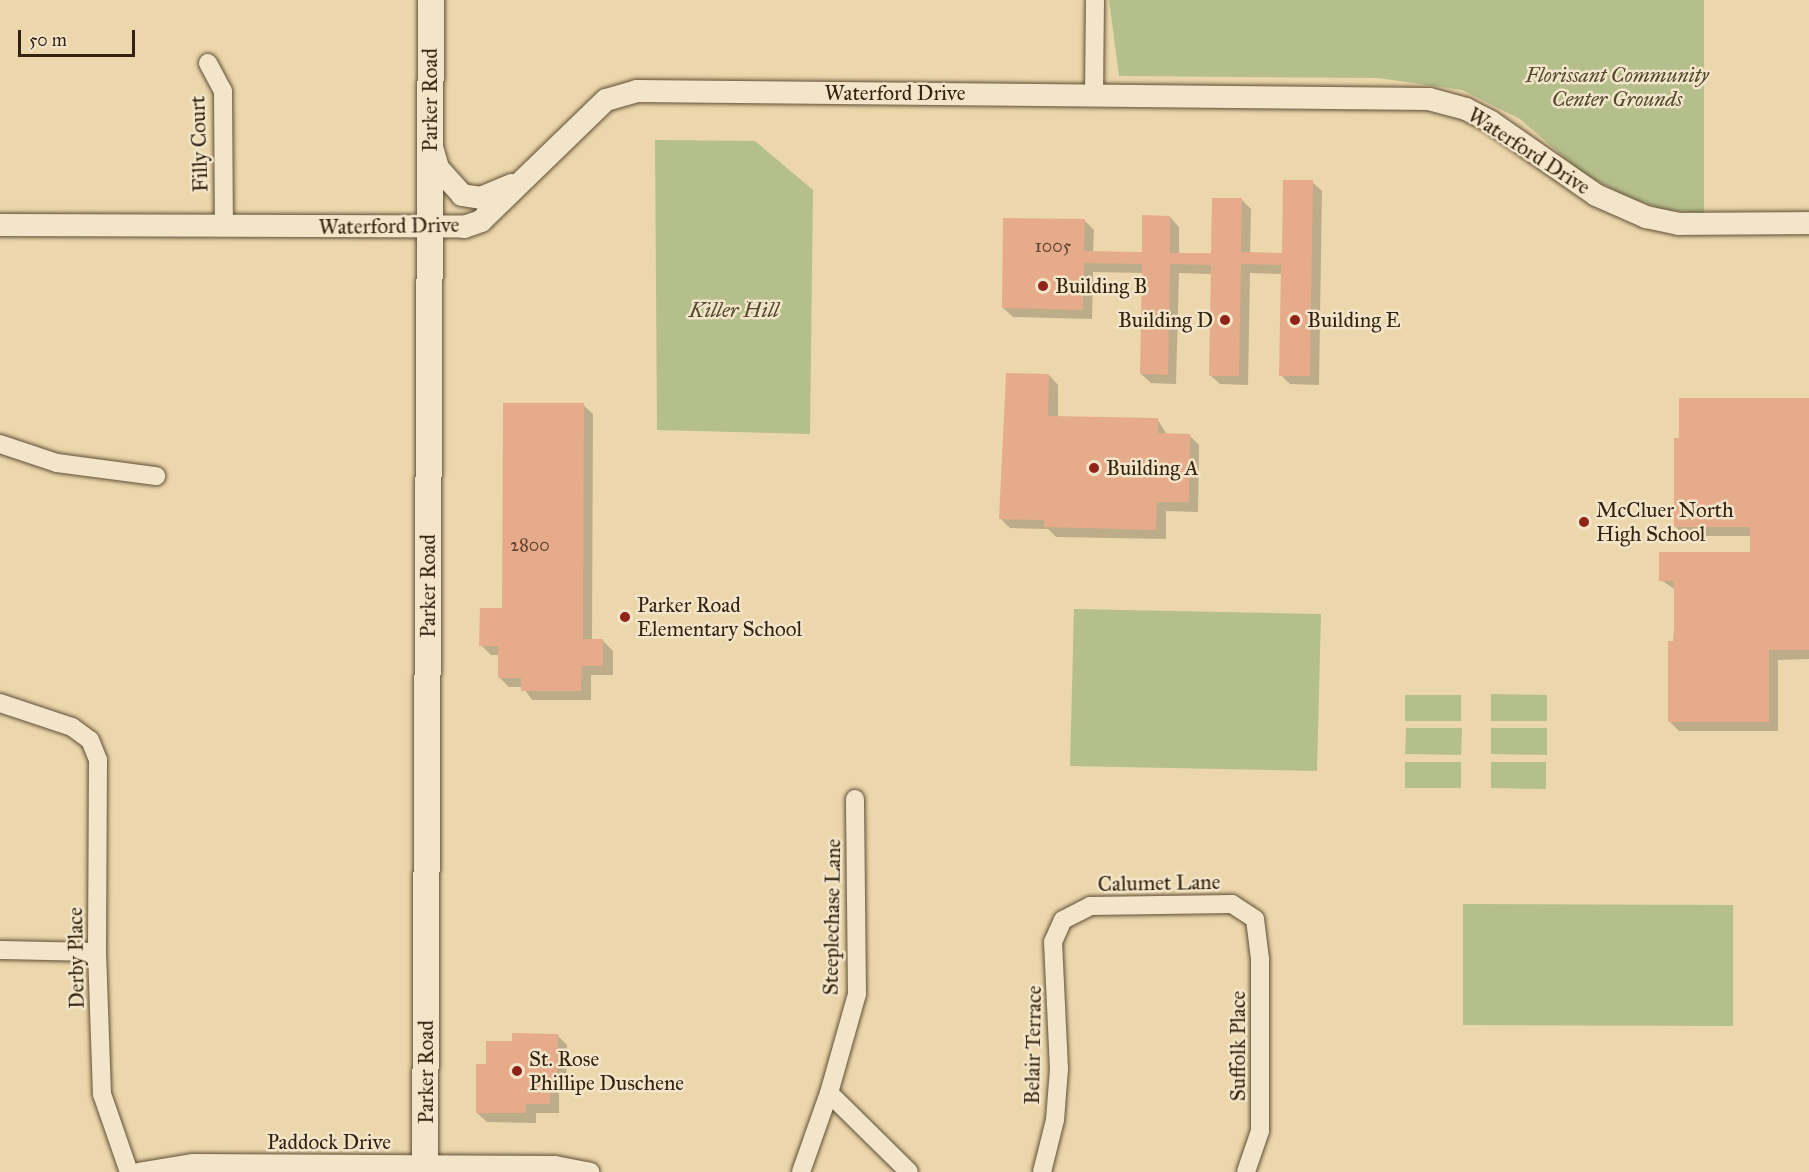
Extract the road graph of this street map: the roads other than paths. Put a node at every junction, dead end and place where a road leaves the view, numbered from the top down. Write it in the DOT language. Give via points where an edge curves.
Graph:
graph roads {
  1 [pos="431,0"];
  2 [pos="1095,0"];
  3 [pos="208,63"];
  4 [pos="1094,95"];
  5 [pos="430,142"];
  6 [pos="521,181"];
  7 [pos="1809,223"];
  8 [pos="0,225"];
  9 [pos="224,227"];
  10 [pos="430,229"];
  11 [pos="0,444"];
  12 [pos="156,476"];
  13 [pos="0,703"];
  14 [pos="855,799"];
  15 [pos="1255,918"];
  16 [pos="1063,920"];
  17 [pos="0,950"];
  18 [pos="97,952"];
  19 [pos="829,1093"];
  20 [pos="425,1168"];
  21 [pos="129,1172"];
  22 [pos="138,1172"];
  23 [pos="591,1172"];
  24 [pos="801,1172"];
  25 [pos="909,1172"];
  26 [pos="1042,1172"];
  27 [pos="1246,1172"];
  1 -- 5 [label="main road, Parker Road"];
  2 -- 4 [label="street"];
  3 -- 9 [label="street, Filly Court" via="223,91"];
  4 -- 6 [label="street, Waterford Drive" via="629,92 606,100"];
  4 -- 7 [label="street, Waterford Drive" via="1429,99 1466,109 1491,122 1596,195 1646,217 1679,224"];
  5 -- 6 [label="street" via="438,168 462,195 481,198"];
  5 -- 10 [label="main road, Parker Road"];
  6 -- 10 [label="street, Waterford Drive" via="481,221"];
  8 -- 9 [label="street, Waterford Drive"];
  9 -- 10 [label="street, Waterford Drive"];
  10 -- 20 [label="main road, Parker Road"];
  11 -- 12 [label="street" via="57,463"];
  13 -- 18 [label="street, Derby Place" via="72,727 90,740 98,760"];
  14 -- 19 [label="street, Steeplechase Lane" via="856,993"];
  15 -- 16 [label="street, Calumet Lane" via="1232,904 1209,904 1090,906"];
  15 -- 27 [label="street, Suffolk Place" via="1260,959 1260,1131"];
  16 -- 26 [label="street, Belair Terrace" via="1053,942 1059,1069 1055,1120"];
  17 -- 18 [label="street"];
  18 -- 21 [label="street, Derby Place" via="102,1094"];
  19 -- 24 [label="street, Steeplechase Lane"];
  19 -- 25 [label="street"];
  20 -- 22 [label="street, Paddock Drive" via="193,1163"];
  20 -- 23 [label="street, Paddock Drive" via="555,1165"];
}
